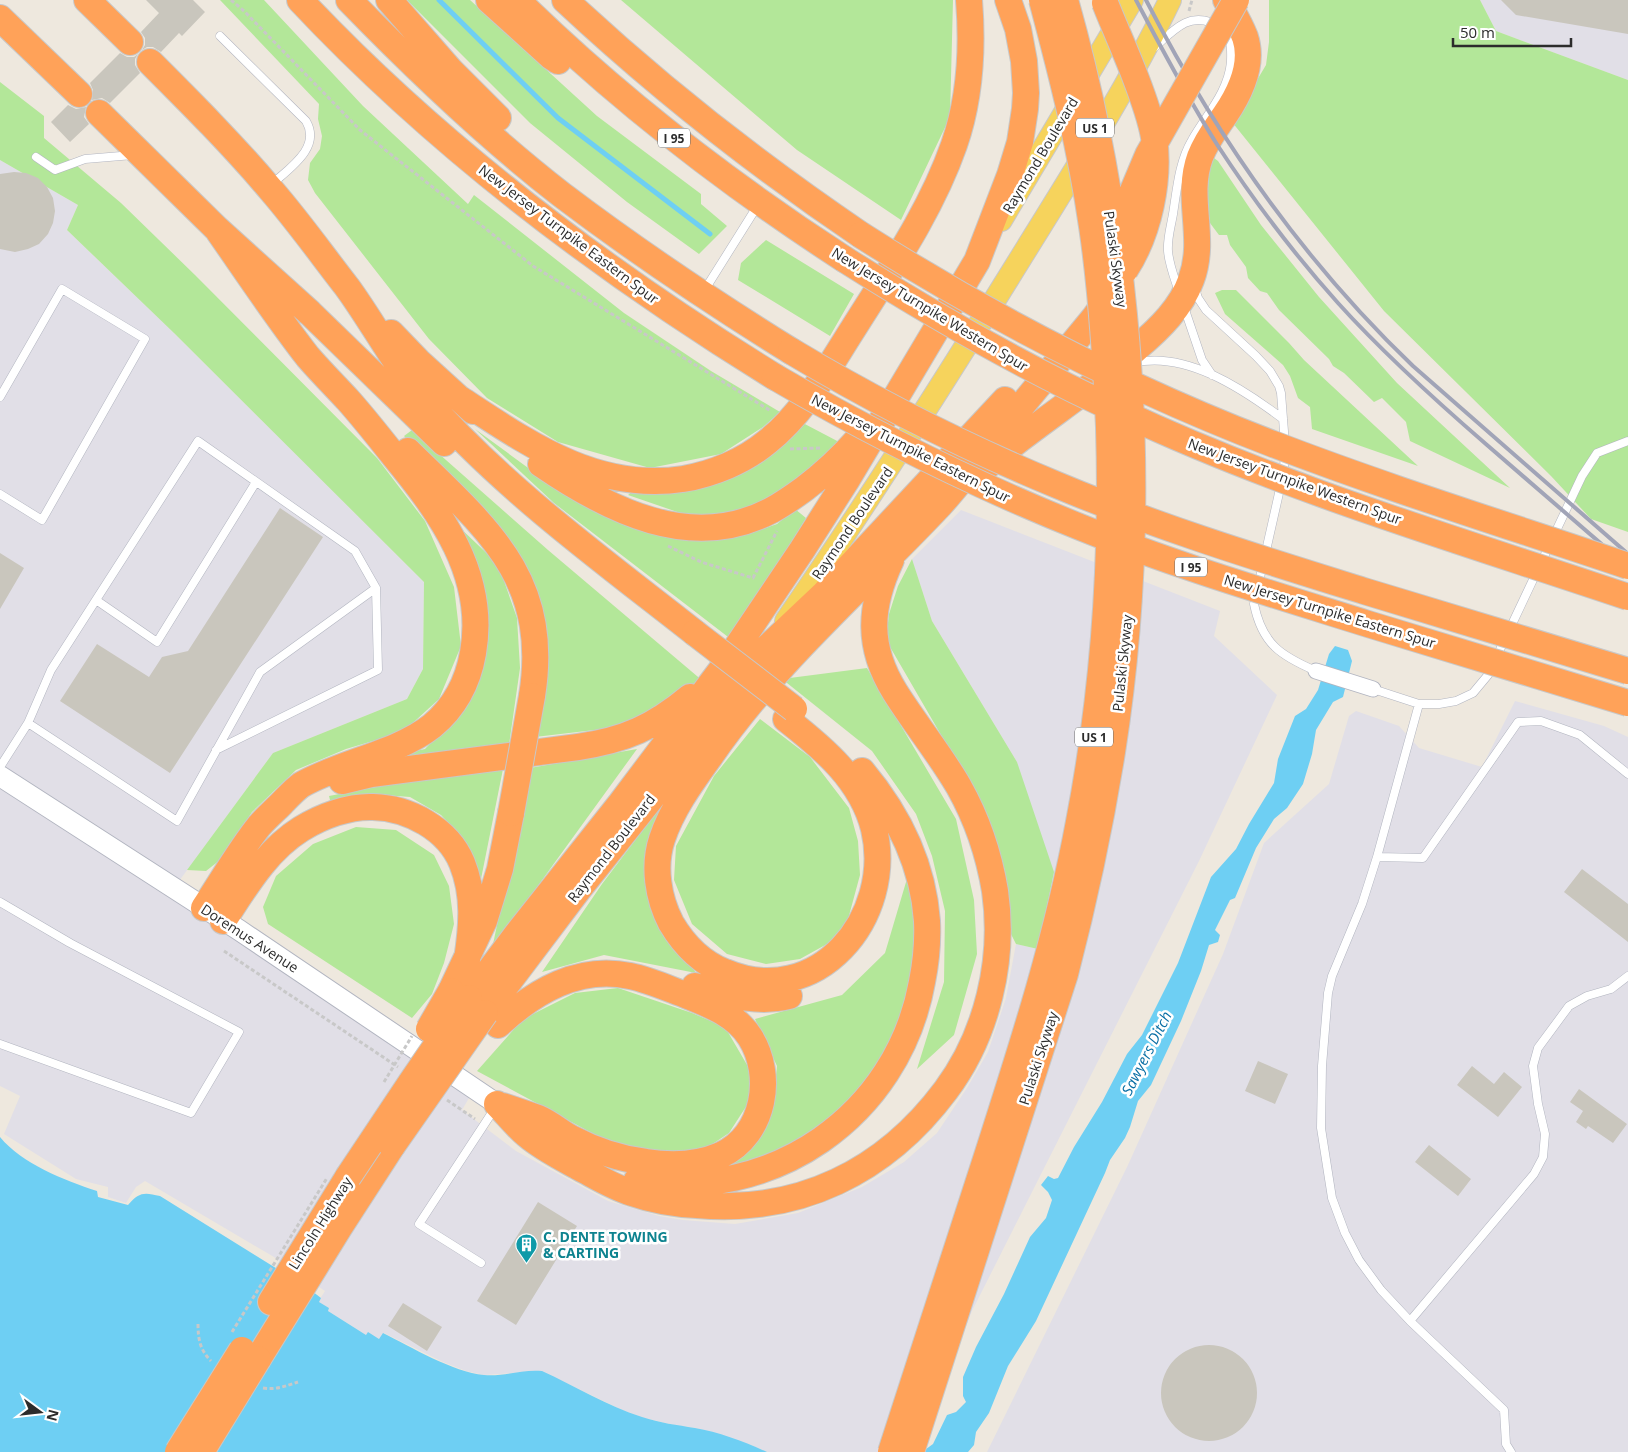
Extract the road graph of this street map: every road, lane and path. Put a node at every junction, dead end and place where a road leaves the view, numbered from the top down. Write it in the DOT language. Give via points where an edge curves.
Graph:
graph roads {
  1 [pos="231,0"];
  2 [pos="300,0"];
  3 [pos="350,0"];
  4 [pos="389,0"];
  5 [pos="489,0"];
  6 [pos="517,0"];
  7 [pos="565,0"];
  8 [pos="969,0"];
  9 [pos="1008,0"];
  10 [pos="1042,0"];
  11 [pos="1065,0"];
  12 [pos="1132,0"];
  13 [pos="1170,0"];
  14 [pos="1192,0"];
  15 [pos="1213,0"];
  16 [pos="1226,0"];
  17 [pos="1236,0"];
  18 [pos="1105,2"];
  19 [pos="97,6"];
  20 [pos="1188,13"];
  21 [pos="0,18"];
  22 [pos="1241,29"];
  23 [pos="220,36"];
  24 [pos="130,42"];
  25 [pos="150,62"];
  26 [pos="1136,66"];
  27 [pos="79,94"];
  28 [pos="634,106"];
  29 [pos="100,113"];
  30 [pos="142,155"];
  31 [pos="36,157"];
  32 [pos="269,187"];
  33 [pos="561,194"];
  34 [pos="760,203"];
  35 [pos="217,229"];
  36 [pos="977,262"];
  37 [pos="1121,264"];
  38 [pos="348,289"];
  39 [pos="1186,290"];
  40 [pos="701,294"];
  41 [pos="1115,369"];
  42 [pos="1212,375"];
  43 [pos="902,388"];
  44 [pos="0,396"];
  45 [pos="460,399"];
  46 [pos="349,401"];
  47 [pos="1283,419"];
  48 [pos="789,421"];
  49 [pos="1628,441"];
  50 [pos="852,446"];
  51 [pos="757,450"];
  52 [pos="256,482"];
  53 [pos="0,494"];
  54 [pos="942,503"];
  55 [pos="895,550"];
  56 [pos="1628,566"];
  57 [pos="376,588"];
  58 [pos="1628,597"];
  59 [pos="96,600"];
  60 [pos="691,638"];
  61 [pos="768,646"];
  62 [pos="722,669"];
  63 [pos="1628,671"];
  64 [pos="1316,672"];
  65 [pos="1373,689"];
  66 [pos="1628,703"];
  67 [pos="1418,704"];
  68 [pos="790,714"];
  69 [pos="28,723"];
  70 [pos="216,750"];
  71 [pos="0,767"];
  72 [pos="1628,774"];
  73 [pos="0,776"];
  74 [pos="882,799"];
  75 [pos="274,811"];
  76 [pos="1377,857"];
  77 [pos="0,902"];
  78 [pos="214,914"];
  79 [pos="467,960"];
  80 [pos="1628,976"];
  81 [pos="642,979"];
  82 [pos="476,1007"];
  83 [pos="0,1044"];
  84 [pos="497,1104"];
  85 [pos="580,1168"];
  86 [pos="481,1263"];
  87 [pos="1410,1321"];
  88 [pos="178,1452"];
  89 [pos="201,1452"];
  90 [pos="891,1452"];
  91 [pos="911,1452"];
  92 [pos="1511,1452"];
  1 -- 48 [label="path" via="360,130 533,266"];
  2 -- 66 [label="highway, New Jersey Turnpike Eastern Spur / I 95, bridge" via="397,95 466,156 583,249 641,291 775,377 858,424 967,479 1125,544 1297,602"];
  3 -- 33 [label="highway, New Jersey Turnpike Eastern Spur / I 95" via="437,87"];
  4 -- 33 [label="highway" via="466,88 508,128"];
  5 -- 28 [label="highway" via="552,57"];
  6 -- 28 [label="highway, New Jersey Turnpike Western Spur / I 95"];
  7 -- 56 [label="highway, New Jersey Turnpike Western Spur / I 95, bridge" via="636,65 778,177 933,280 1018,328 1175,403 1273,444"];
  8 -- 48 [label="highway" via="968,84 960,125 943,172 888,275 811,395"];
  9 -- 36 [label="highway" via="1024,61 1025,110 1010,175"];
  10 -- 90 [label="highway, Pulaski Skyway / US 1, bridge" via="1078,146 1092,226 1102,314 1110,482 1103,652 1094,737 1079,823 1040,986"];
  11 -- 37 [label="highway, Pulaski Skyway / US 1, bridge" via="1083,66"];
  12 -- 36 [label="main road, Raymond Boulevard"];
  13 -- 26 [label="main road, Raymond Boulevard"];
  14 -- 20 [label="path"];
  15 -- 22 [label="highway"];
  16 -- 22 [label="highway"];
  17 -- 37 [label="highway, bridge" via="1142,168 1132,193"];
  18 -- 37 [label="highway, bridge" via="1144,101 1155,148 1155,172 1148,213 1136,250"];
  19 -- 24 [label="highway"];
  21 -- 27 [label="highway"];
  22 -- 39 [label="highway" via="1248,52 1244,77 1232,105 1203,150 1195,175 1193,201 1198,243"];
  23 -- 32 [label="lane" via="310,126 311,139 305,151"];
  25 -- 32 [label="highway" via="205,116"];
  26 -- 39 [label="lane" via="1186,22 1211,22 1229,39 1231,63 1226,82 1184,159 1169,236 1171,266"];
  26 -- 61 [label="main road, Raymond Boulevard" via="928,408"];
  28 -- 34 [label="highway, New Jersey Turnpike Western Spur / I 95"];
  29 -- 30 [label="highway"];
  30 -- 31 [label="lane" via="85,159 55,170"];
  30 -- 35 [label="highway"];
  32 -- 38 [label="highway"];
  33 -- 40 [label="highway, New Jersey Turnpike Eastern Spur / I 95"];
  34 -- 40 [label="lane"];
  34 -- 58 [label="highway, New Jersey Turnpike Western Spur / I 95, bridge" via="901,296 1058,382 1131,417 1290,482"];
  35 -- 46 [label="highway" via="304,352"];
  35 -- 60 [label="highway" via="500,495"];
  36 -- 43 [label="highway, Raymond Boulevard"];
  37 -- 54 [label="highway" via="1118,284 1094,318"];
  37 -- 61 [label="highway" via="1104,294 824,595"];
  37 -- 91 [label="highway, Pulaski Skyway / US 1, bridge" via="1130,410 1132,525 1126,635 1111,759 1092,861 1064,974"];
  38 -- 45 [label="highway"];
  38 -- 60 [label="highway" via="404,374 469,447"];
  39 -- 41 [label="highway" via="1160,327"];
  39 -- 42 [label="lane" via="1199,352"];
  39 -- 47 [label="lane" via="1198,298 1206,310 1276,379 1281,393"];
  40 -- 63 [label="highway, New Jersey Turnpike Eastern Spur / I 95, bridge" via="856,389 950,438 1057,486 1280,565"];
  41 -- 42 [label="lane" via="1140,361 1166,360"];
  41 -- 54 [label="highway"];
  42 -- 47 [label="lane"];
  43 -- 50 [label="highway"];
  43 -- 62 [label="highway, Raymond Boulevard" via="802,550"];
  44 -- 53 [label="lane" via="62,289 145,339 42,520"];
  45 -- 50 [label="highway" via="506,440 588,493 647,519 688,528 728,526 771,511 809,485"];
  45 -- 51 [label="highway" via="551,455 612,478 685,479 724,467"];
  46 -- 75 [label="highway" via="429,501 453,539 472,591 476,625 474,648 460,694 430,727 407,741 299,786"];
  46 -- 79 [label="highway, bridge" via="388,432 493,538 512,566 525,594 534,626 536,655 532,696 511,813 496,886"];
  47 -- 64 [label="lane" via="1284,471 1254,604 1257,621 1278,651"];
  48 -- 51 [label="highway"];
  49 -- 67 [label="lane" via="1597,453 1582,476 1488,675 1473,693 1456,701"];
  50 -- 51 [label="path"];
  52 -- 57 [label="lane" via="355,550"];
  52 -- 59 [label="lane" via="198,441"];
  52 -- 59 [label="lane" via="157,642"];
  54 -- 55 [label="highway"];
  55 -- 68 [label="highway" via="797,650 737,719 705,762 677,807 662,839 658,862 659,889 667,914 681,938 713,966 735,976 762,981 798,975 837,953 854,935 867,911 876,871 874,829 857,790 834,760"];
  55 -- 85 [label="highway" via="882,579 874,612 879,660 888,682 949,770 967,802 987,854 995,892 998,930 995,965 988,1000 970,1050 940,1098 894,1147 856,1172 804,1195 756,1206 691,1205 633,1193"];
  57 -- 70 [label="lane" via="260,672"];
  57 -- 70 [label="lane" via="378,670"];
  59 -- 69 [label="lane" via="51,670"];
  60 -- 68 [label="highway"];
  61 -- 82 [label="highway, Raymond Boulevard" via="555,920"];
  62 -- 75 [label="highway" via="664,718 632,734 592,745 355,777 321,788"];
  62 -- 82 [label="highway, Raymond Boulevard" via="517,934"];
  64 -- 65 [label="street"];
  65 -- 67 [label="lane"];
  67 -- 76 [label="lane"];
  68 -- 74 [label="highway" via="834,740 866,775"];
  69 -- 70 [label="lane" via="177,820"];
  69 -- 71 [label="lane"];
  72 -- 76 [label="lane" via="1580,735 1541,722 1518,722 1423,858"];
  73 -- 78 [label="main road, Doremus Avenue"];
  74 -- 81 [label="highway" via="893,846 894,875 889,903 878,931 848,966 809,990 774,998 740,997 689,984"];
  74 -- 85 [label="highway" via="907,841 918,873 925,905 927,939 913,1019 894,1062 877,1087 830,1134 796,1155 754,1173 725,1180 666,1184"];
  75 -- 78 [label="highway" via="253,835"];
  76 -- 87 [label="lane" via="1328,993 1321,1128 1332,1198 1344,1233 1381,1290"];
  77 -- 83 [label="lane" via="70,943 240,1032 191,1113"];
  78 -- 79 [label="highway" via="281,843 302,828 349,810 385,808 407,814 438,831 461,861 469,885 472,913"];
  78 -- 84 [label="main road, Doremus Avenue"];
  79 -- 82 [label="highway"];
  80 -- 87 [label="lane" via="1611,989 1587,996 1569,1006 1538,1048 1533,1066 1545,1134 1543,1157 1534,1174"];
  81 -- 82 [label="highway" via="592,974 557,983 522,1004"];
  81 -- 84 [label="highway" via="713,1006 744,1028 750,1038 761,1064 763,1091 756,1116 732,1148 700,1162 646,1162 594,1148 540,1119"];
  82 -- 88 [label="highway, Lincoln Highway, bridge" via="417,1074 348,1177"];
  82 -- 89 [label="highway, Lincoln Highway, bridge"];
  84 -- 85 [label="highway" via="528,1136"];
  84 -- 86 [label="lane" via="419,1224"];
  87 -- 92 [label="lane" via="1504,1410 1506,1444"];
}
